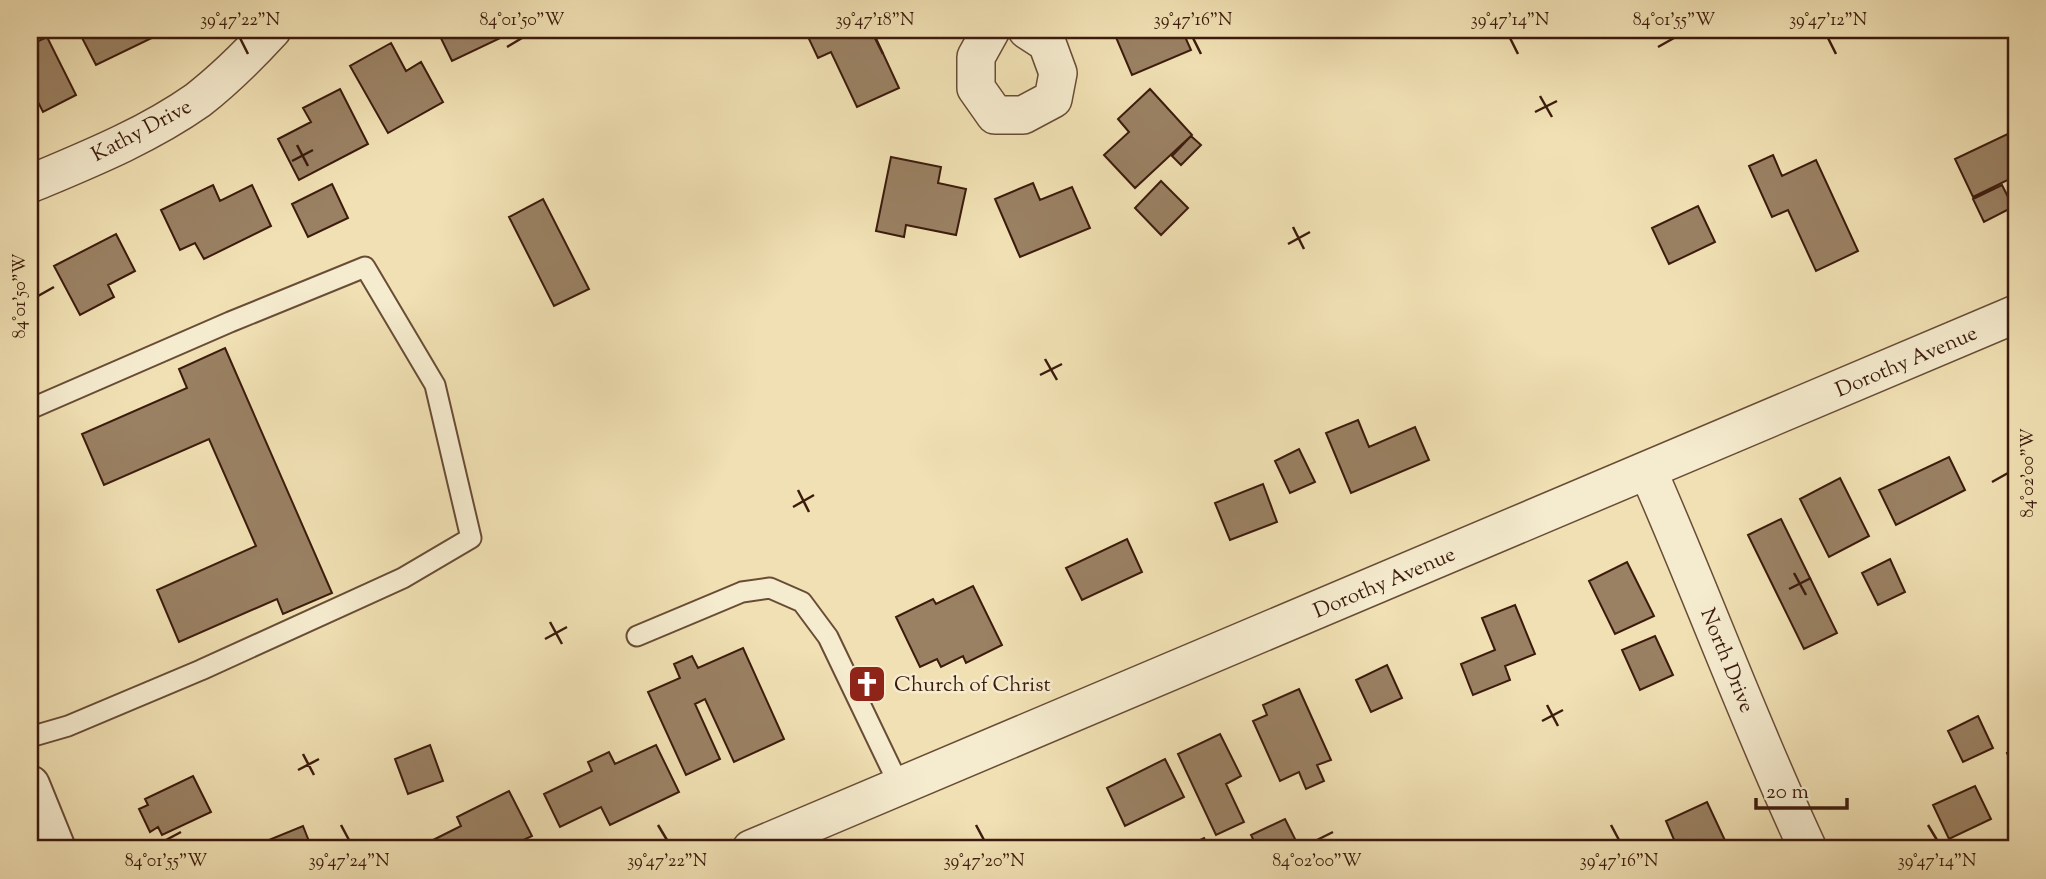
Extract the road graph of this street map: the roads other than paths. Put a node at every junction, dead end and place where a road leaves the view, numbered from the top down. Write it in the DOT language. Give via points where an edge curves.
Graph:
graph roads {
  1 [pos="272,30"];
  2 [pos="992,30"];
  3 [pos="1027,30"];
  4 [pos="30,184"];
  5 [pos="2016,314"];
  6 [pos="30,409"];
  7 [pos="1648,471"];
  8 [pos="637,636"];
  9 [pos="30,737"];
  10 [pos="30,785"];
  11 [pos="900,787"];
  12 [pos="765,847"];
  13 [pos="56,849"];
  14 [pos="1808,849"];
  1 -- 4 [label="street, Kathy Drive" via="224,78 162,123"];
  2 -- 3 [label="street" via="976,57 976,88 996,115 1023,115 1053,99 1058,73 1046,43"];
  5 -- 7 [label="street, Dorothy Avenue"];
  6 -- 9 [label="lane" via="365,267 435,385 471,538 402,578 201,670 68,726"];
  7 -- 11 [label="street, Dorothy Avenue"];
  7 -- 14 [label="street, North Drive"];
  8 -- 11 [label="lane" via="742,593 770,588 802,602 828,637"];
  10 -- 13 [label="street"];
  11 -- 12 [label="street, Dorothy Avenue"];
}
